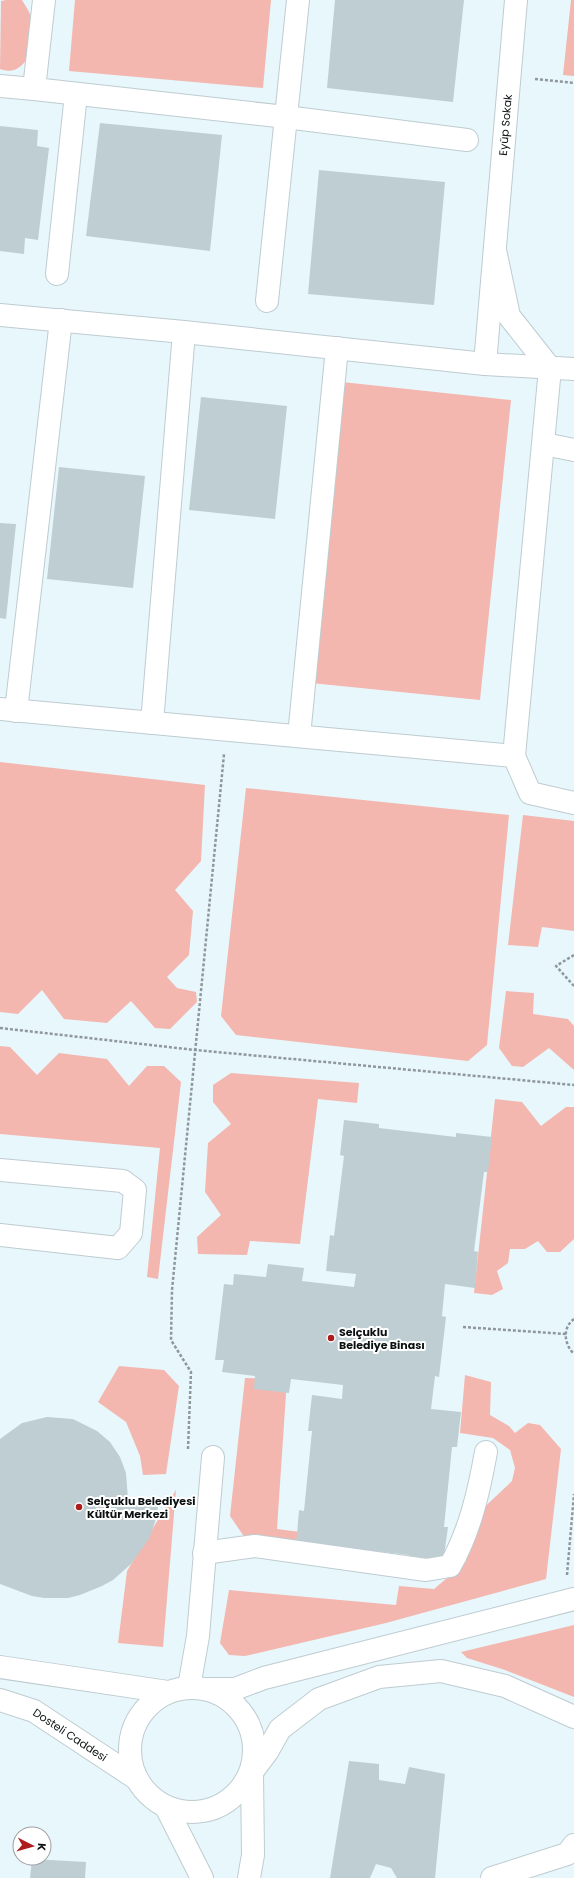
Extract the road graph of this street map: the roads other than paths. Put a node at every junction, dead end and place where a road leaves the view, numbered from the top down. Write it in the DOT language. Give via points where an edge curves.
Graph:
graph roads {
  1 [pos="44,0"];
  2 [pos="298,0"];
  3 [pos="516,0"];
  4 [pos="0,86"];
  5 [pos="34,89"];
  6 [pos="76,94"];
  7 [pos="286,117"];
  8 [pos="467,140"];
  9 [pos="495,250"];
  10 [pos="57,274"];
  11 [pos="267,301"];
  12 [pos="0,315"];
  13 [pos="61,320"];
  14 [pos="184,332"];
  15 [pos="337,348"];
  16 [pos="485,364"];
  17 [pos="550,368"];
  18 [pos="574,369"];
  19 [pos="544,444"];
  20 [pos="574,450"];
  21 [pos="8,710"];
  22 [pos="152,723"];
  23 [pos="298,736"];
  24 [pos="514,756"];
  25 [pos="574,803"];
  26 [pos="0,1170"];
  27 [pos="0,1235"];
  28 [pos="486,1452"];
  29 [pos="213,1457"];
  30 [pos="204,1553"];
  31 [pos="569,1600"];
  32 [pos="0,1667"];
  33 [pos="189,1689"];
  34 [pos="0,1700"];
  35 [pos="574,1716"];
  36 [pos="252,1772"];
  37 [pos="136,1779"];
  38 [pos="166,1807"];
  39 [pos="574,1845"];
  40 [pos="202,1878"];
  41 [pos="250,1878"];
  42 [pos="492,1878"];
  1 -- 5 [label="street"];
  2 -- 7 [label="street"];
  3 -- 9 [label="street, Eyüp Sokak"];
  4 -- 5 [label="street"];
  5 -- 6 [label="street"];
  6 -- 7 [label="street"];
  6 -- 10 [label="street"];
  7 -- 8 [label="street"];
  7 -- 11 [label="street"];
  9 -- 16 [label="street, Eyüp Sokak"];
  9 -- 17 [label="street" via="509,316"];
  12 -- 13 [label="street"];
  13 -- 14 [label="street"];
  13 -- 21 [label="street"];
  14 -- 15 [label="street"];
  14 -- 22 [label="street"];
  15 -- 16 [label="street"];
  15 -- 23 [label="street"];
  16 -- 17 [label="street"];
  17 -- 18 [label="street"];
  17 -- 19 [label="street"];
  19 -- 20 [label="street"];
  19 -- 24 [label="street"];
  21 -- 22 [label="street"];
  22 -- 23 [label="street"];
  23 -- 24 [label="street"];
  24 -- 25 [label="street" via="530,793"];
  26 -- 27 [label="street" via="123,1181 135,1190 131,1233 118,1248"];
  28 -- 30 [label="street" via="480,1484 467,1526 460,1548 450,1566 426,1570 255,1546"];
  29 -- 30 [label="street"];
  30 -- 33 [label="street" via="198,1636"];
  31 -- 33 [label="street" via="264,1678 235,1689"];
  32 -- 33 [label="street"];
  33 -- 36 [label="street" via="228,1698 243,1712 252,1731 256,1752"];
  33 -- 37 [label="street" via="151,1703 138,1718 130,1738 130,1759"];
  34 -- 37 [label="street, Dosteli Caddesi" via="34,1711"];
  35 -- 36 [label="street" via="505,1686 441,1671 378,1677 319,1699 280,1729"];
  36 -- 38 [label="street" via="241,1790 225,1804 206,1811 186,1813"];
  36 -- 41 [label="street" via="254,1855"];
  37 -- 38 [label="street" via="149,1796"];
  38 -- 40 [label="street"];
  39 -- 42 [label="street" via="567,1854"];
}
